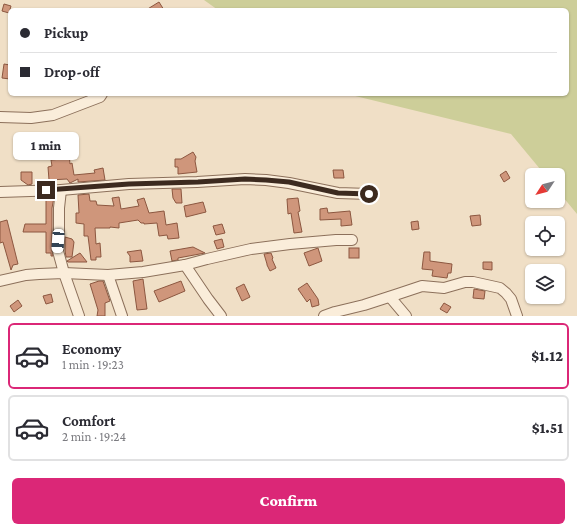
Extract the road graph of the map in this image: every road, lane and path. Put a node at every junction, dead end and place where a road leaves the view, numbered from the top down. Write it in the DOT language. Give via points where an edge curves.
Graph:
graph roads {
  1 [pos="100,96"];
  2 [pos="0,117"];
  3 [pos="61,190"];
  4 [pos="0,192"];
  5 [pos="369,194"];
  6 [pos="352,240"];
  7 [pos="185,265"];
  8 [pos="64,273"];
  9 [pos="108,275"];
  10 [pos="0,280"];
  11 [pos="390,297"];
  12 [pos="79,316"];
  13 [pos="122,316"];
  14 [pos="221,316"];
  15 [pos="324,316"];
  16 [pos="406,316"];
  17 [pos="516,316"];
  1 -- 2 [label="street" via="53,115 31,118"];
  3 -- 4 [label="street"];
  3 -- 5 [label="street" via="245,179 289,182 338,193"];
  3 -- 8 [label="street" via="58,252"];
  6 -- 7 [label="street" via="251,249"];
  7 -- 9 [label="street"];
  7 -- 14 [label="street"];
  8 -- 9 [label="street"];
  8 -- 10 [label="street"];
  8 -- 12 [label="street"];
  9 -- 13 [label="street"];
  11 -- 15 [label="street"];
  11 -- 16 [label="street"];
  11 -- 17 [label="street" via="422,286 444,288 473,282 500,288 511,299"];
}
